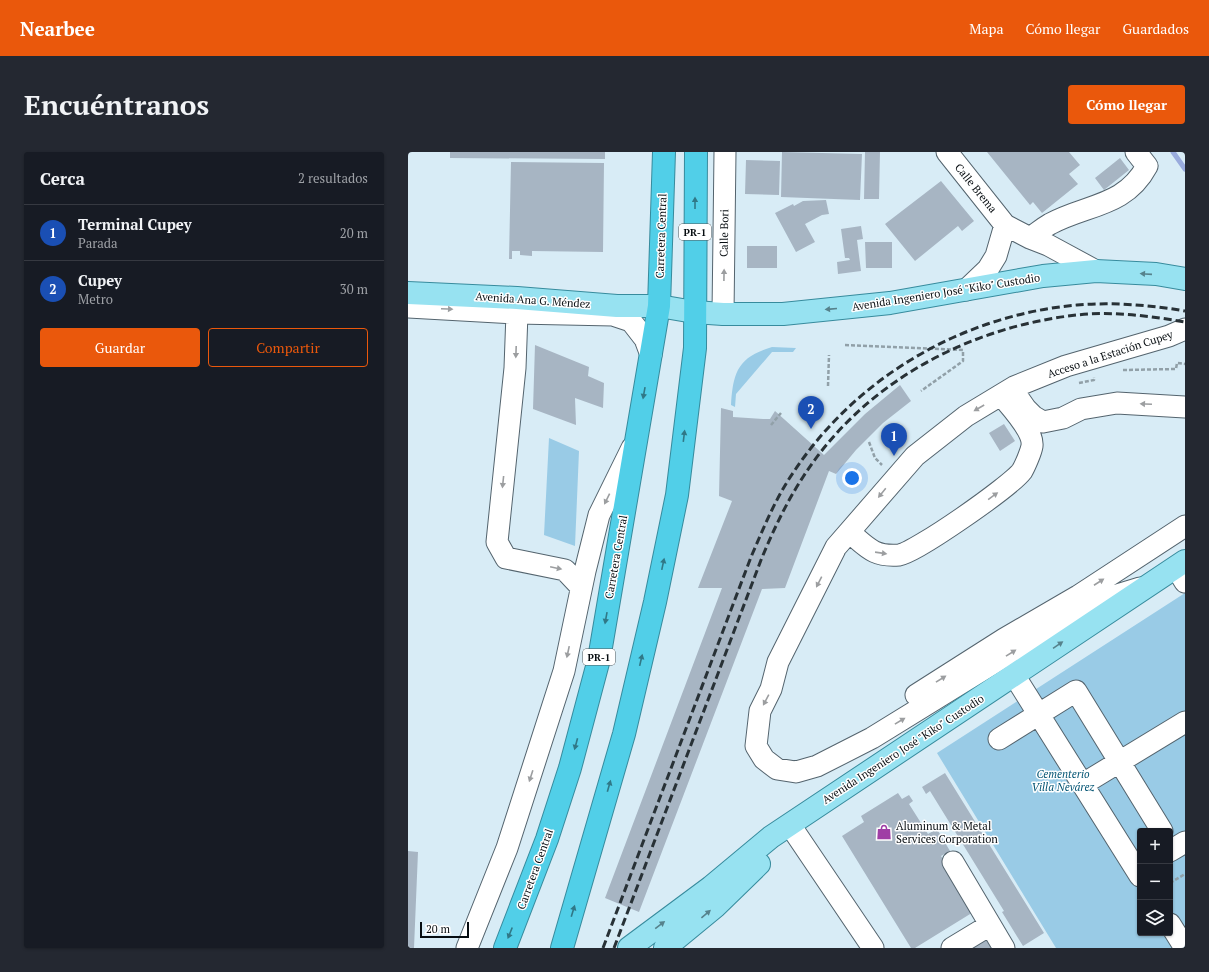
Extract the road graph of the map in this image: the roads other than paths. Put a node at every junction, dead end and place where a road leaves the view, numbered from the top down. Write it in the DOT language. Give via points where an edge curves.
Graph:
graph roads {
  1 [pos="664,152"];
  2 [pos="696,152"];
  3 [pos="725,152"];
  4 [pos="947,152"];
  5 [pos="1136,152"];
  6 [pos="1005,225"];
  7 [pos="1030,238"];
  8 [pos="1096,271"];
  9 [pos="1185,279"];
  10 [pos="966,290"];
  11 [pos="408,293"];
  12 [pos="659,306"];
  13 [pos="408,307"];
  14 [pos="694,312"];
  15 [pos="518,314"];
  16 [pos="723,314"];
  17 [pos="1185,329"];
  18 [pos="650,355"];
  19 [pos="1008,391"];
  20 [pos="1185,407"];
  21 [pos="636,439"];
  22 [pos="1185,526"];
  23 [pos="842,540"];
  24 [pos="1182,570"];
  25 [pos="1146,586"];
  26 [pos="582,587"];
  27 [pos="1014,675"];
  28 [pos="1039,714"];
  29 [pos="1185,722"];
  30 [pos="999,739"];
  31 [pos="1120,762"];
  32 [pos="817,766"];
  33 [pos="1083,784"];
  34 [pos="828,799"];
  35 [pos="1160,828"];
  36 [pos="794,831"];
  37 [pos="952,862"];
  38 [pos="1137,870"];
  39 [pos="990,925"];
  40 [pos="1173,929"];
  41 [pos="467,948"];
  42 [pos="504,948"];
  43 [pos="562,948"];
  44 [pos="629,948"];
  45 [pos="665,948"];
  46 [pos="873,948"];
  47 [pos="952,948"];
  48 [pos="1004,948"];
  49 [pos="1185,948"];
  1 -- 12 [label="highway, Carretera Central / PR-1"];
  14 -- 2 [label="highway, PR-1, one-way"];
  16 -- 3 [label="street, Calle Bori, one-way"];
  4 -- 6 [label="street, Calle Brema"];
  5 -- 7 [label="street" via="1147,166 1139,180 1112,201 1050,224"];
  6 -- 7 [label="street"];
  6 -- 10 [label="street" via="992,263"];
  7 -- 8 [label="street"];
  9 -- 8 [label="main road, Avenida Ingeniero José \"Kiko\" Custodio, one-way" via="1156,274"];
  8 -- 10 [label="main road, Avenida Ingeniero José \"Kiko\" Custodio" via="1043,276"];
  10 -- 16 [label="main road, Avenida Ingeniero José \"Kiko\" Custodio, one-way" via="856,307 783,314"];
  11 -- 12 [label="main road, Avenida Ana G. Méndez" via="616,306"];
  12 -- 14 [label="main road, Avenida Ingeniero José \"Kiko\" Custodio"];
  12 -- 18 [label="highway, Carretera Central / PR-1"];
  13 -- 15 [label="street, one-way"];
  14 -- 16 [label="main road, Avenida Ingeniero José \"Kiko\" Custodio"];
  43 -- 14 [label="highway, PR-1, one-way" via="624,734 655,602 677,494 695,348"];
  15 -- 18 [label="street" via="614,315 632,321 645,339"];
  15 -- 26 [label="street, one-way" via="497,542 506,558 565,570"];
  17 -- 19 [label="street, Acceso a la Estación Cupey" via="1066,366"];
  18 -- 21 [label="highway, Carretera Central / PR-1, one-way"];
  20 -- 19 [label="street, one-way" via="1117,403 1082,409 1063,418 1043,422 1033,416"];
  19 -- 23 [label="street, Acceso a la Estación Cupey, one-way" via="966,416 915,456"];
  23 -- 19 [label="street, one-way" via="876,554 901,555 930,540 996,494 1022,471 1032,446 1029,432"];
  21 -- 26 [label="street, one-way" via="599,515"];
  21 -- 42 [label="highway, Carretera Central / PR-1, one-way" via="599,659 570,768 547,839"];
  32 -- 22 [label="street, one-way" via="852,735 1004,639 1078,596"];
  23 -- 32 [label="street, Acceso a la Estación Cupey, one-way" via="778,662 771,690 760,711 756,746 764,759 777,769 796,772"];
  24 -- 25 [label="main road, Avenida Ingeniero José \"Kiko\" Custodio"];
  27 -- 25 [label="main road, Avenida Ingeniero José \"Kiko\" Custodio, one-way"];
  32 -- 25 [label="street, one-way" via="872,738 1091,603"];
  26 -- 41 [label="street, one-way" via="564,671 539,751 507,848"];
  27 -- 28 [label="street"];
  27 -- 34 [label="main road, Avenida Ingeniero José \"Kiko\" Custodio"];
  28 -- 30 [label="street"];
  28 -- 31 [label="street" via="1076,691"];
  28 -- 33 [label="street"];
  29 -- 31 [label="street"];
  31 -- 33 [label="street"];
  31 -- 35 [label="street"];
  33 -- 38 [label="street"];
  34 -- 36 [label="main road"];
  44 -- 34 [label="main road, Avenida Ingeniero José \"Kiko\" Custodio, one-way" via="711,887 771,837"];
  45 -- 36 [label="main road, one-way" via="716,906"];
  36 -- 46 [label="street"];
  37 -- 39 [label="street"];
  39 -- 47 [label="street"];
  39 -- 48 [label="street"];
  40 -- 49 [label="street"];
}
